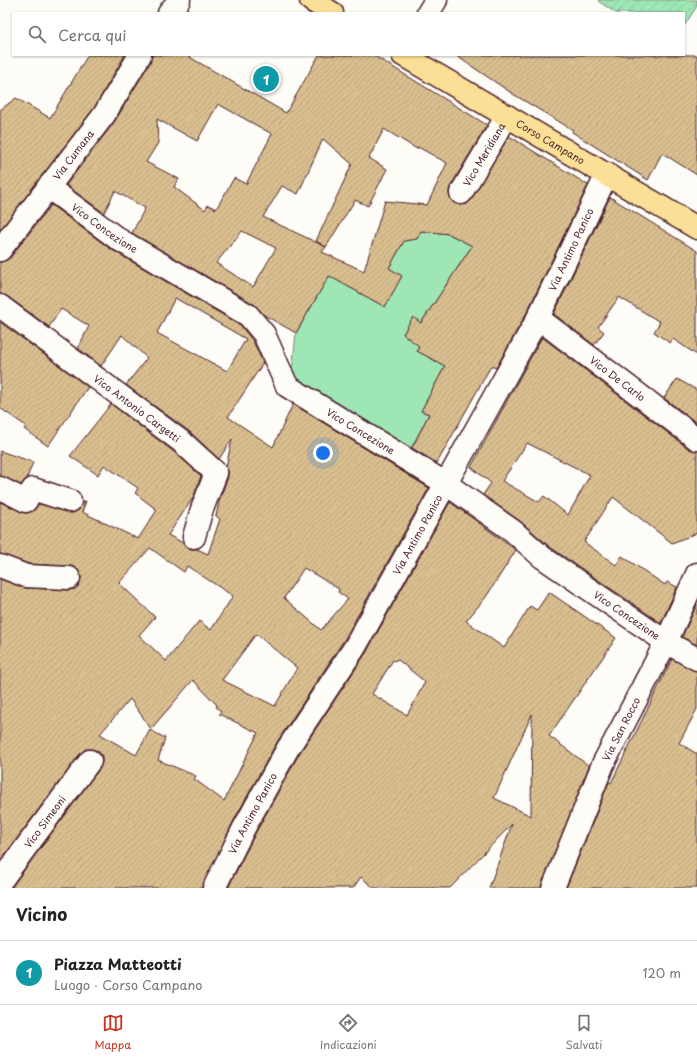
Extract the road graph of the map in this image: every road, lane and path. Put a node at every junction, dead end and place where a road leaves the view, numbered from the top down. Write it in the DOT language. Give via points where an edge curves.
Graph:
graph roads {
  1 [pos="179,0"];
  2 [pos="311,0"];
  3 [pos="436,0"];
  4 [pos="170,12"];
  5 [pos="330,12"];
  6 [pos="429,12"];
  7 [pos="139,56"];
  8 [pos="405,56"];
  9 [pos="507,116"];
  10 [pos="607,174"];
  11 [pos="48,187"];
  12 [pos="461,193"];
  13 [pos="697,228"];
  14 [pos="0,250"];
  15 [pos="0,306"];
  16 [pos="538,318"];
  17 [pos="697,439"];
  18 [pos="445,483"];
  19 [pos="0,488"];
  20 [pos="70,501"];
  21 [pos="194,537"];
  22 [pos="0,566"];
  23 [pos="697,574"];
  24 [pos="69,578"];
  25 [pos="666,642"];
  26 [pos="697,659"];
  27 [pos="90,761"];
  28 [pos="0,882"];
  29 [pos="214,888"];
  30 [pos="553,888"];
  1 -- 4 [label="street"];
  2 -- 5 [label="main road"];
  3 -- 6 [label="street"];
  7 -- 11 [label="street, Via Cumana" via="104,115"];
  8 -- 9 [label="main road, Corso Campano"];
  9 -- 10 [label="main road, Corso Campano"];
  9 -- 12 [label="street, Vico Meridiana"];
  10 -- 13 [label="main road, Corso Campano"];
  10 -- 16 [label="street, Via Antimo Panico"];
  11 -- 14 [label="street, Via Cumana"];
  11 -- 18 [label="street, Vico Concezione" via="118,239 248,315 264,334 287,386"];
  15 -- 21 [label="street, Vico Antonio Cargetti" via="182,442 216,473"];
  16 -- 17 [label="street, Vico De Carlo"];
  16 -- 18 [label="street, Via Antimo Panico"];
  18 -- 25 [label="street, Vico Concezione" via="513,531 542,557"];
  18 -- 29 [label="street, Via Antimo Panico" via="355,646 288,748"];
  19 -- 20 [label="street" via="26,501 33,489"];
  22 -- 24 [label="street" via="26,576"];
  23 -- 25 [label="street, Via San Rocco"];
  25 -- 26 [label="street, Vico Concezione"];
  25 -- 30 [label="street, Via San Rocco" via="603,764"];
  27 -- 28 [label="street, Vico Simeoni"];
}
